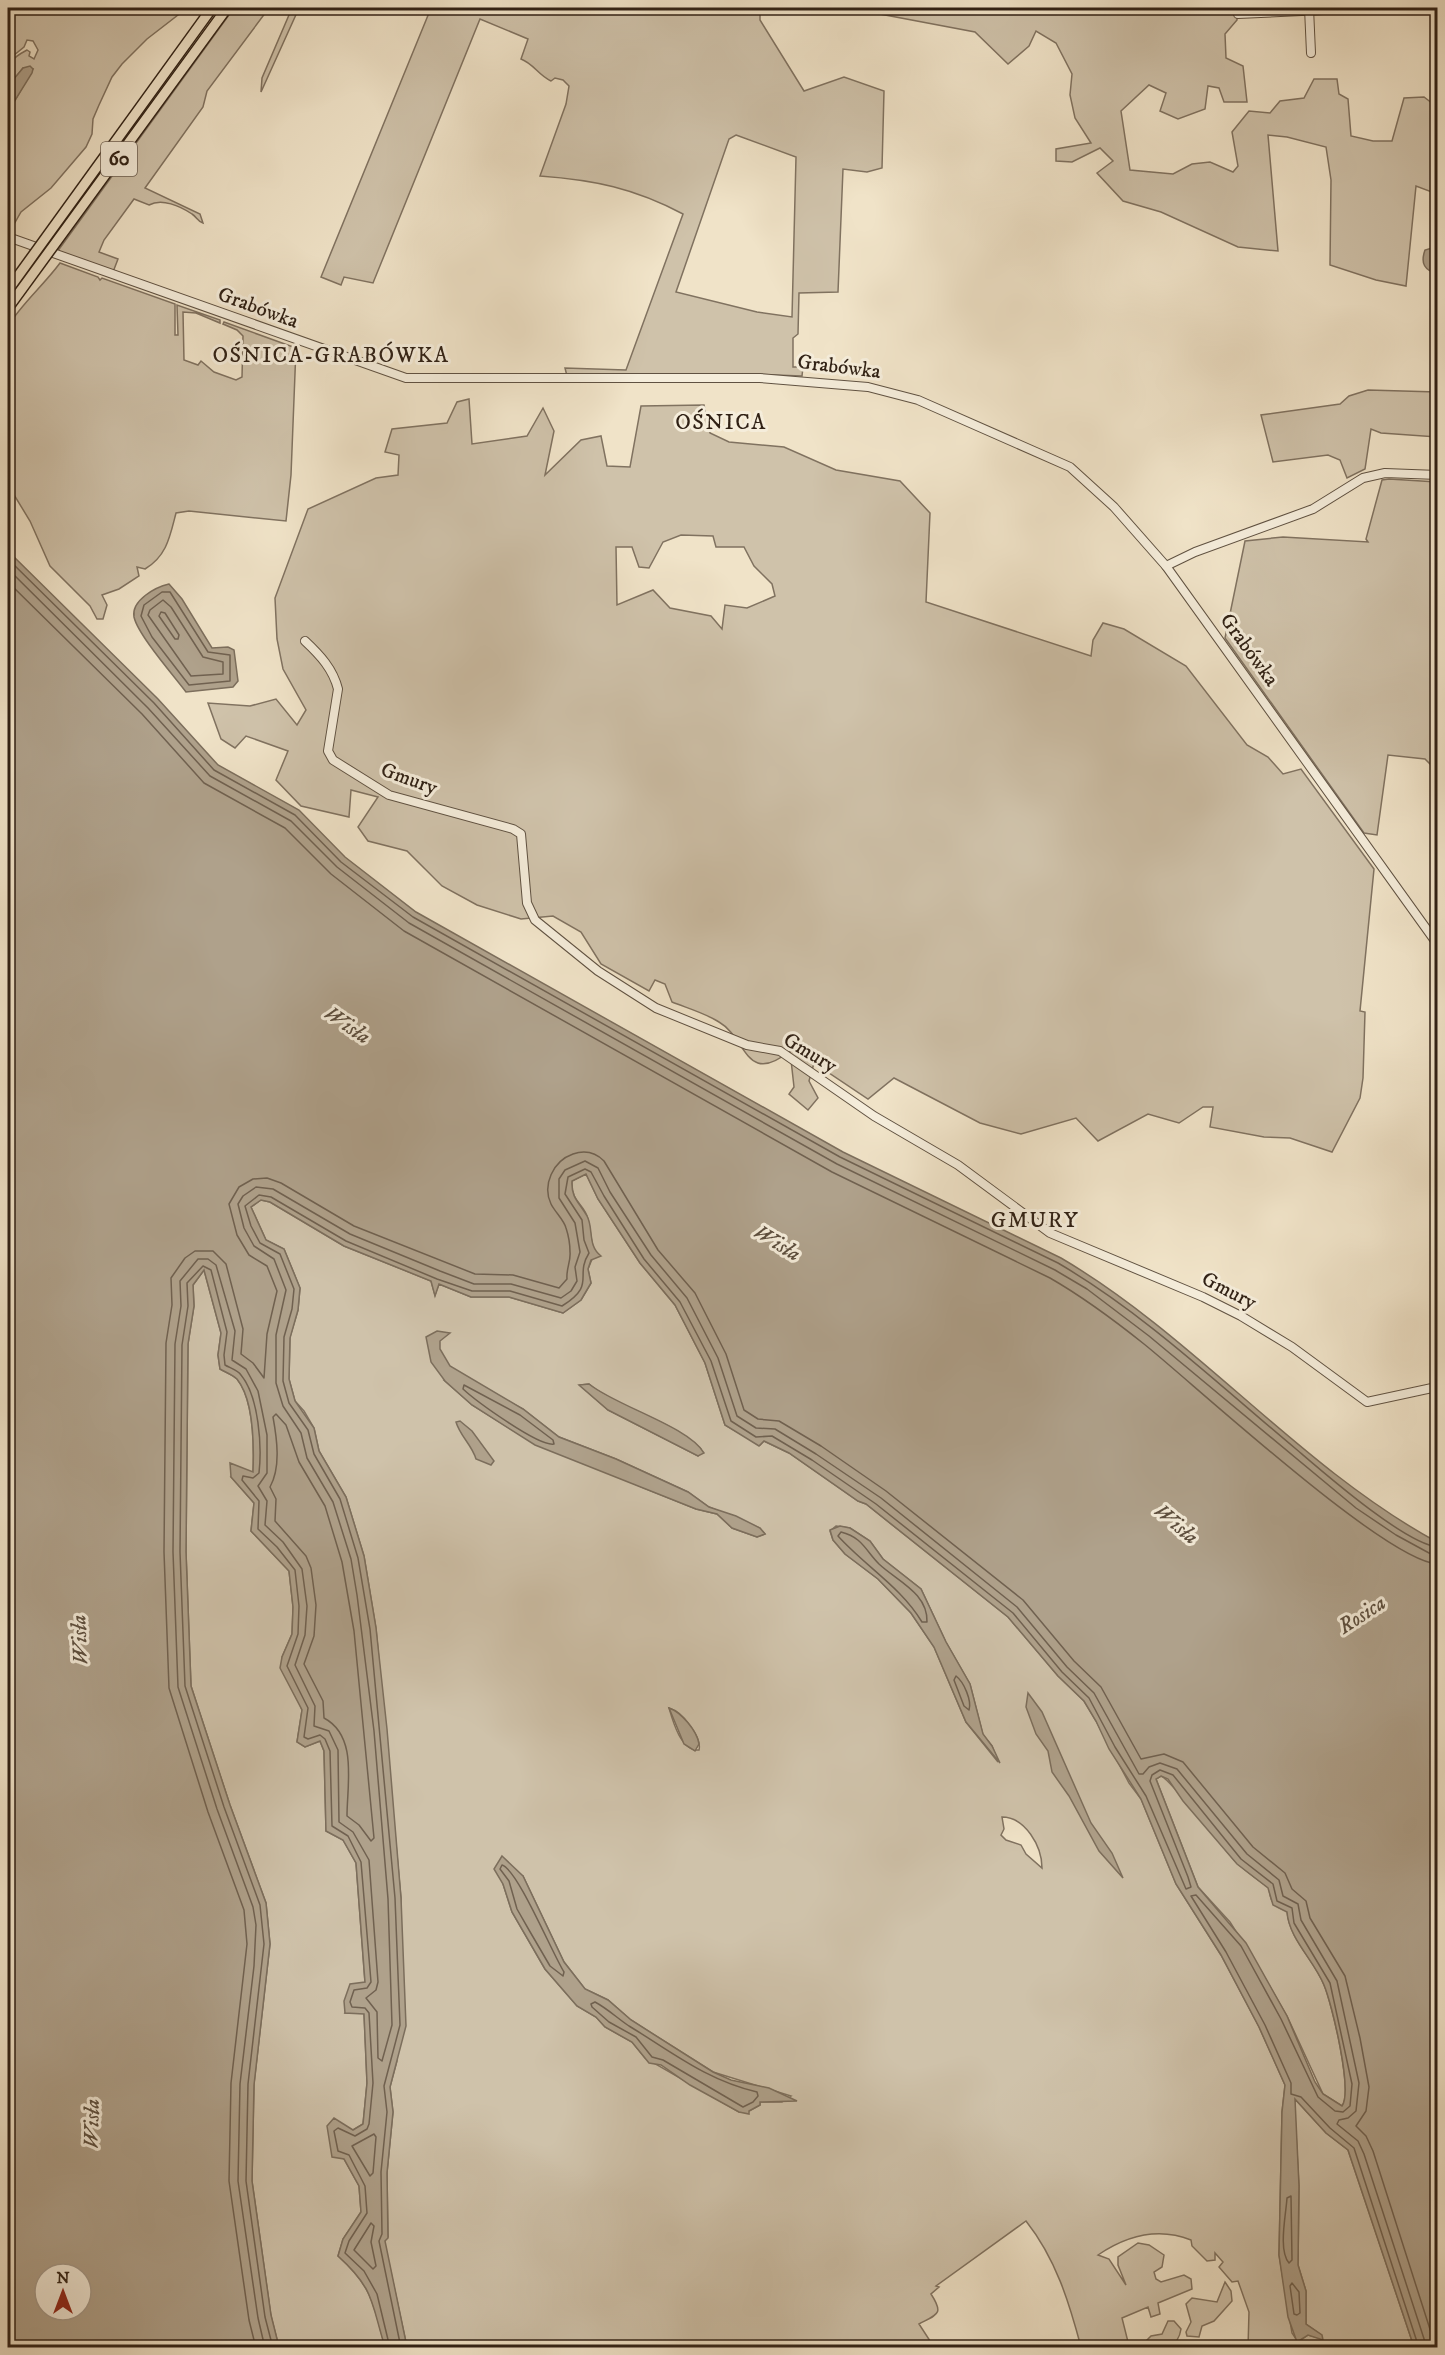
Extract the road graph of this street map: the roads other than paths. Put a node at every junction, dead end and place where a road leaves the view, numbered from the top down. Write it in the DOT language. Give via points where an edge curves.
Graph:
graph roads {
  1 [pos="212,8"];
  2 [pos="227,8"];
  3 [pos="1366,8"];
  4 [pos="1309,9"];
  5 [pos="1238,14"];
  6 [pos="1311,53"];
  7 [pos="8,237"];
  8 [pos="8,290"];
  9 [pos="8,308"];
  10 [pos="1437,475"];
  11 [pos="1166,566"];
  12 [pos="305,641"];
  13 [pos="1437,945"];
  14 [pos="1437,1385"];
  1 -- 8 [label="main road, 60, bridge"];
  2 -- 9 [label="main road, 60, bridge"];
  3 -- 4 [label="street"];
  4 -- 5 [label="street"];
  4 -- 6 [label="street"];
  7 -- 11 [label="street, Grabówka" via="406,378 760,378 821,381 900,393 1075,470"];
  10 -- 11 [label="street" via="1385,473 1363,478 1313,508"];
  11 -- 13 [label="street, Grabówka"];
  12 -- 14 [label="street, Gmury" via="324,659 338,689 328,751 333,760 389,795 522,834 527,903 535,920 598,971 656,1008 747,1045 780,1051 874,1116 958,1164 1050,1233 1240,1316 1292,1347 1367,1402"];
}
